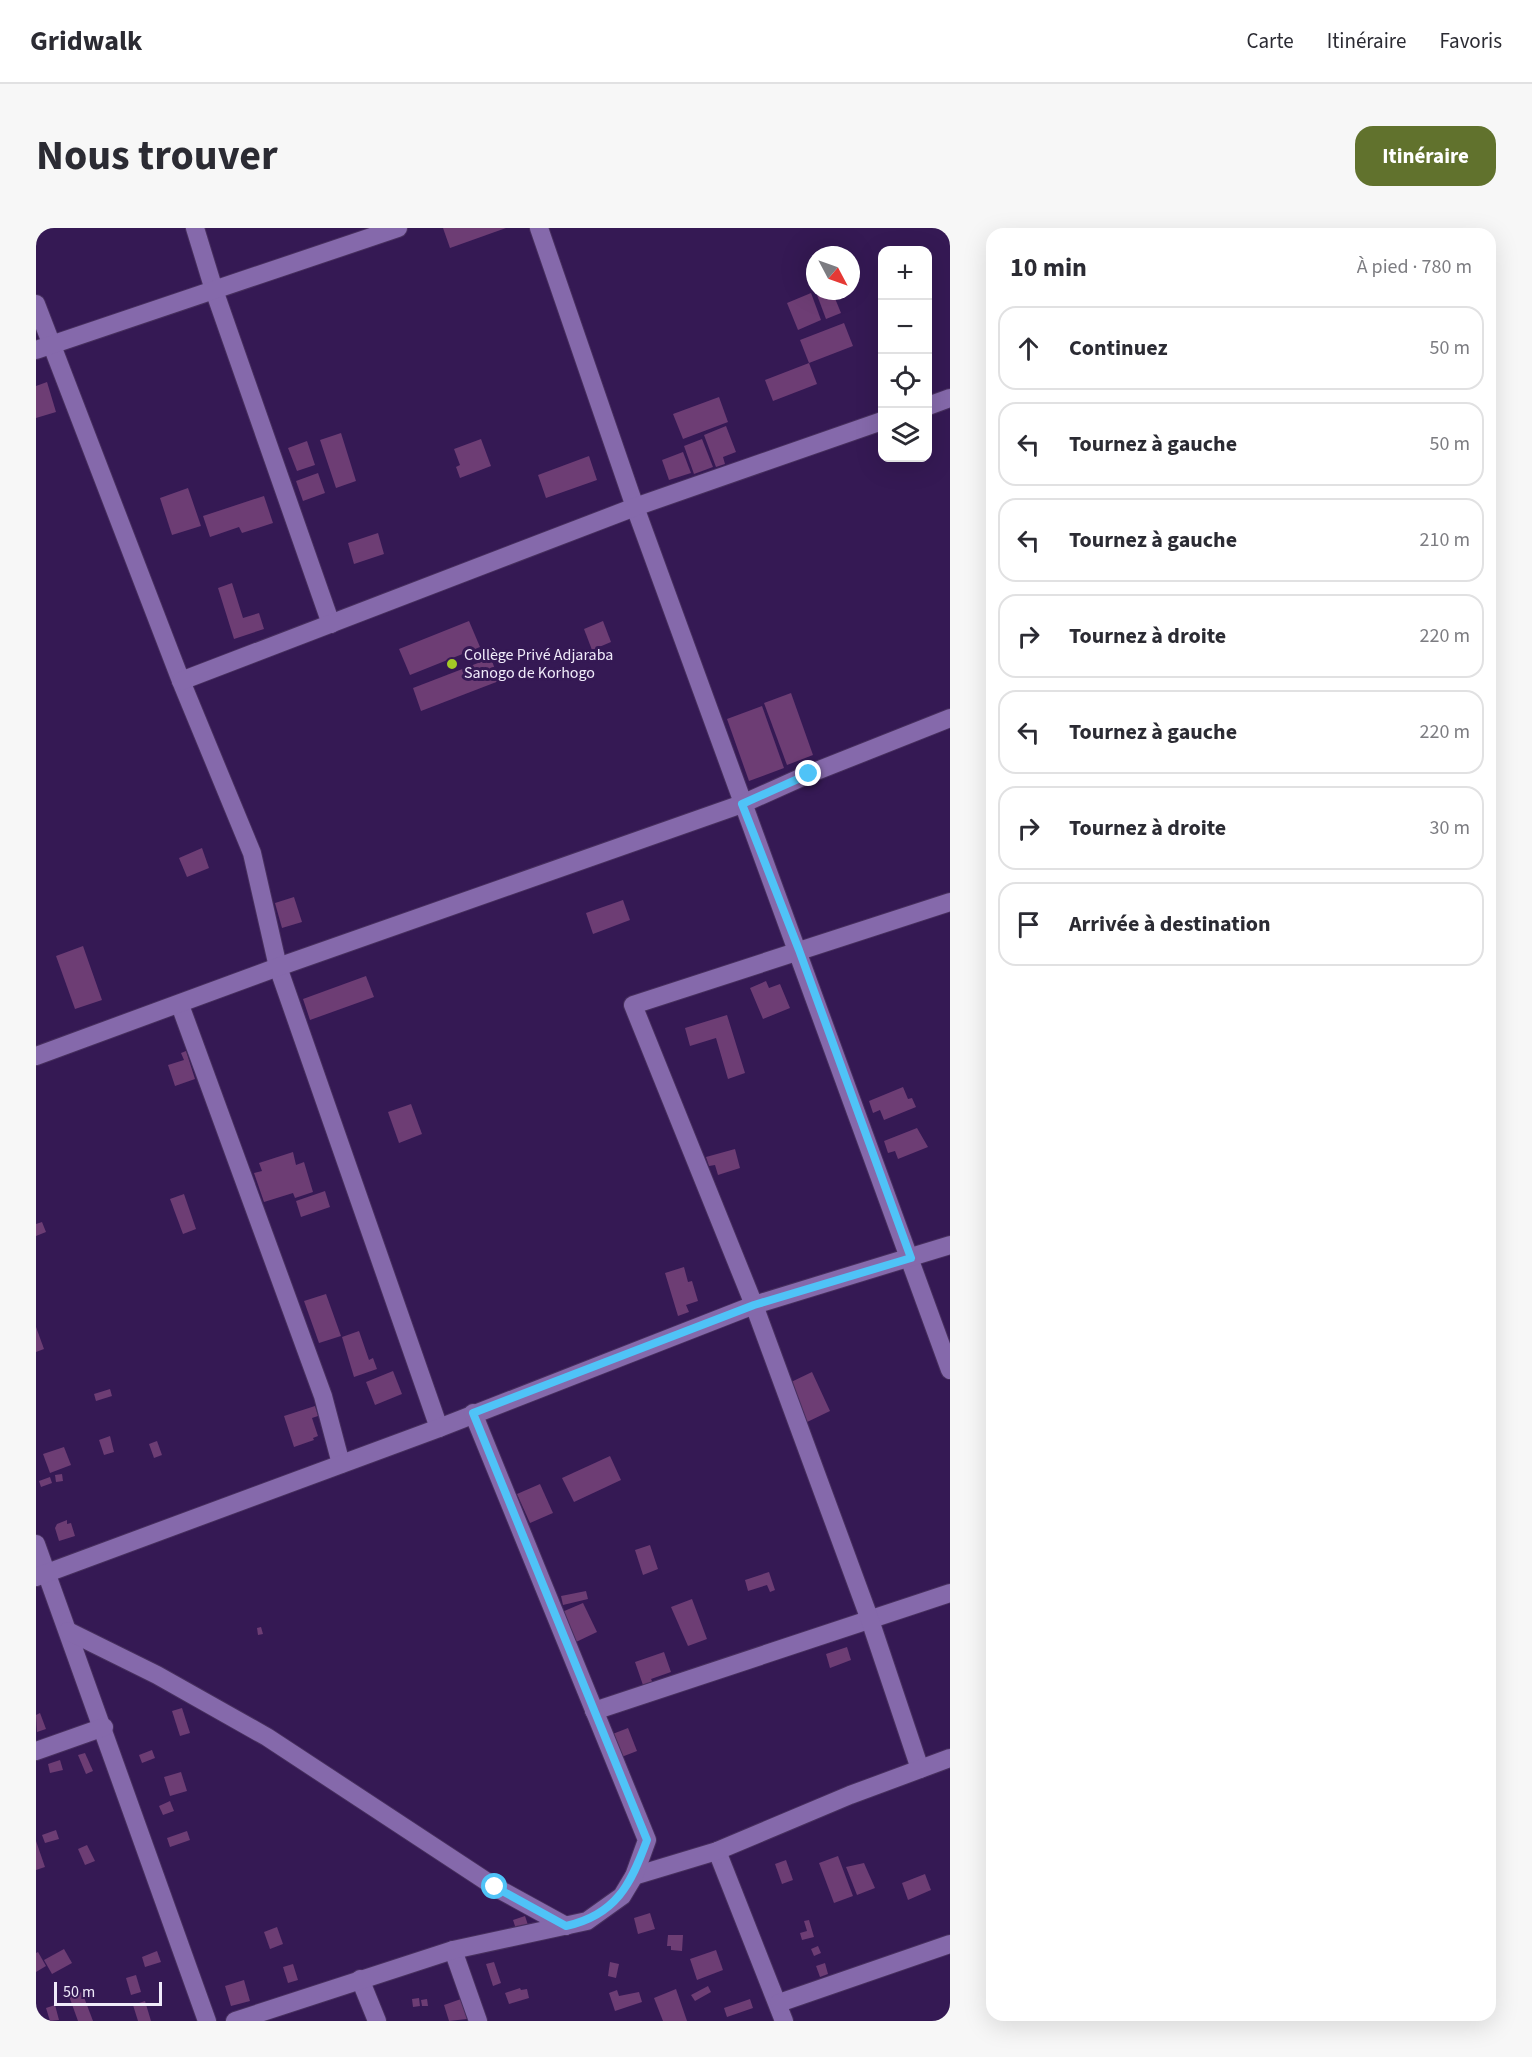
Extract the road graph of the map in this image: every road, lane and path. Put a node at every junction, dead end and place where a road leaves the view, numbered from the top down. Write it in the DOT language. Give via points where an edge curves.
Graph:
graph roads {
  1 [pos="195,228"];
  2 [pos="398,228"];
  3 [pos="539,228"];
  4 [pos="214,290"];
  5 [pos="36,304"];
  6 [pos="44,348"];
  7 [pos="950,398"];
  8 [pos="932,404"];
  9 [pos="878,422"];
  10 [pos="635,507"];
  11 [pos="331,624"];
  12 [pos="181,681"];
  13 [pos="950,718"];
  14 [pos="742,804"];
  15 [pos="950,902"];
  16 [pos="799,950"];
  17 [pos="278,967"];
  18 [pos="180,1005"];
  19 [pos="36,1056"];
  20 [pos="950,1245"];
  21 [pos="911,1258"];
  22 [pos="754,1305"];
  23 [pos="950,1370"];
  24 [pos="473,1413"];
  25 [pos="439,1428"];
  26 [pos="341,1464"];
  27 [pos="36,1544"];
  28 [pos="41,1575"];
  29 [pos="950,1593"];
  30 [pos="870,1620"];
  31 [pos="68,1631"];
  32 [pos="594,1711"];
  33 [pos="104,1726"];
  34 [pos="36,1751"];
  35 [pos="950,1758"];
  36 [pos="920,1769"];
  37 [pos="717,1851"];
  38 [pos="634,1876"];
  39 [pos="566,1926"];
  40 [pos="950,1944"];
  41 [pos="453,1950"];
  42 [pos="360,1979"];
  43 [pos="782,2012"];
  44 [pos="207,2021"];
  45 [pos="235,2021"];
  46 [pos="377,2021"];
  47 [pos="478,2021"];
  1 -- 4 [label="street"];
  2 -- 4 [label="street"];
  3 -- 10 [label="street"];
  4 -- 6 [label="street"];
  4 -- 11 [label="street"];
  5 -- 6 [label="street"];
  6 -- 12 [label="street"];
  7 -- 8 [label="street"];
  9 -- 10 [label="street"];
  10 -- 11 [label="street"];
  10 -- 14 [label="street"];
  11 -- 12 [label="street"];
  12 -- 17 [label="street" via="252,853"];
  13 -- 14 [label="street"];
  14 -- 16 [label="street"];
  14 -- 17 [label="street"];
  15 -- 16 [label="street"];
  16 -- 21 [label="street"];
  16 -- 22 [label="street" via="633,1005"];
  17 -- 18 [label="street"];
  17 -- 25 [label="street"];
  18 -- 19 [label="street"];
  18 -- 26 [label="street" via="323,1396"];
  20 -- 21 [label="street"];
  21 -- 22 [label="street"];
  21 -- 23 [label="street"];
  22 -- 24 [label="street"];
  22 -- 30 [label="street"];
  24 -- 25 [label="street"];
  24 -- 32 [label="street"];
  25 -- 26 [label="street"];
  26 -- 28 [label="street"];
  27 -- 28 [label="street"];
  28 -- 31 [label="street"];
  29 -- 30 [label="street"];
  30 -- 32 [label="street"];
  30 -- 36 [label="street"];
  31 -- 33 [label="street"];
  31 -- 39 [label="street" via="157,1675 267,1737 495,1887"];
  32 -- 38 [label="street" via="647,1840"];
  33 -- 34 [label="street"];
  33 -- 44 [label="street"];
  35 -- 36 [label="street"];
  36 -- 37 [label="street"];
  37 -- 38 [label="street"];
  37 -- 43 [label="street"];
  38 -- 39 [label="street" via="622,1896 587,1921"];
  39 -- 41 [label="street"];
  40 -- 43 [label="street"];
  41 -- 42 [label="street"];
  41 -- 47 [label="street"];
  42 -- 45 [label="street"];
  42 -- 46 [label="street"];
}
